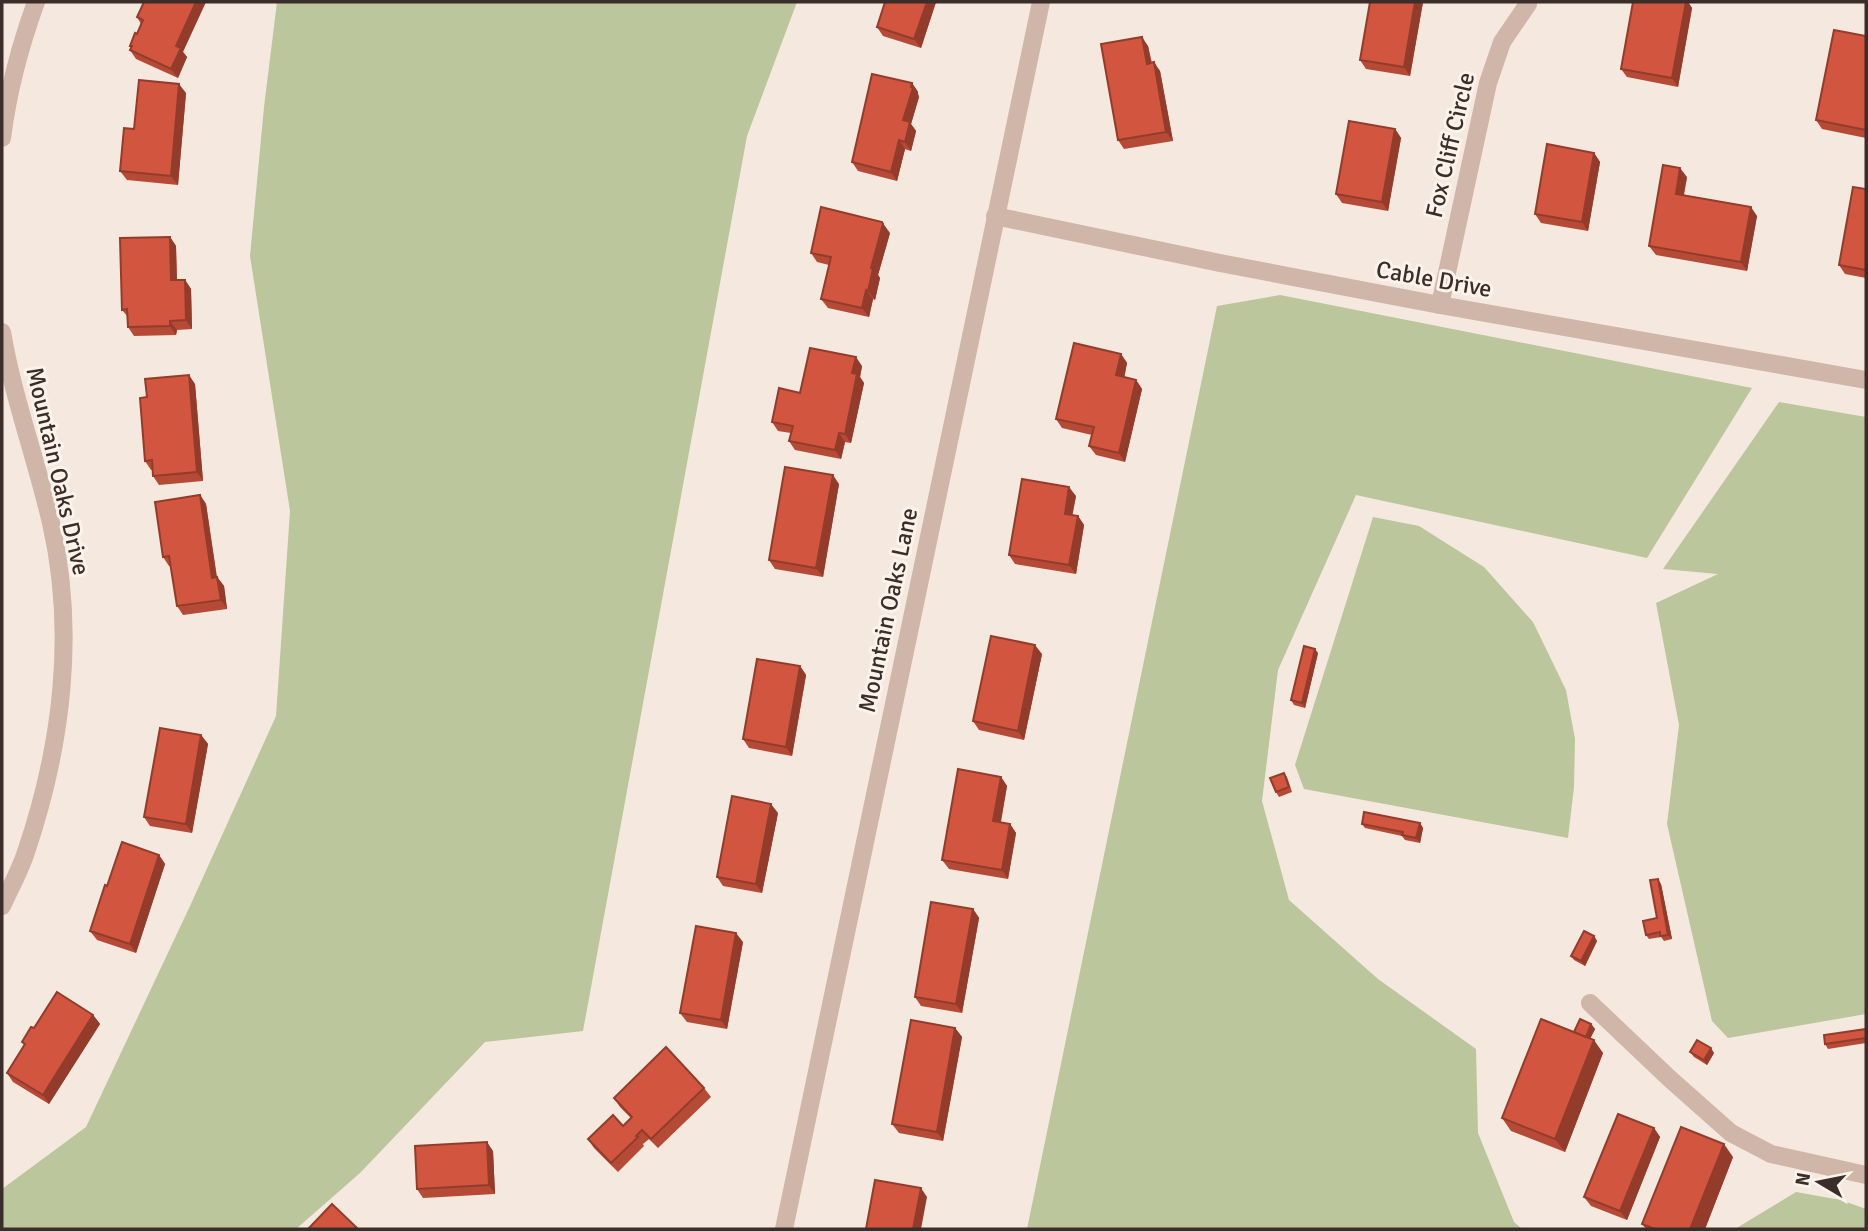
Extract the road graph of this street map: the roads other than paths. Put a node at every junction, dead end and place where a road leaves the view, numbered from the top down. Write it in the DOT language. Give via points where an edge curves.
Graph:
graph roads {
  1 [pos="36,2"];
  2 [pos="1041,2"];
  3 [pos="1528,4"];
  4 [pos="2,138"];
  5 [pos="995,216"];
  6 [pos="1440,305"];
  7 [pos="2,332"];
  8 [pos="1866,380"];
  9 [pos="2,906"];
  10 [pos="1590,1003"];
  11 [pos="1866,1175"];
  12 [pos="784,1229"];
  1 -- 4 [label="street" via="22,40"];
  2 -- 5 [label="street, Mountain Oaks Lane"];
  3 -- 6 [label="street, Fox Cliff Circle" via="1502,42 1488,83"];
  5 -- 6 [label="street, Cable Drive"];
  5 -- 12 [label="street, Mountain Oaks Lane"];
  6 -- 8 [label="street, Cable Drive"];
  7 -- 9 [label="street, Mountain Oaks Drive" via="51,523 61,587 64,652 58,721 45,787 25,855"];
  10 -- 11 [label="street" via="1731,1133 1772,1154"];
}
